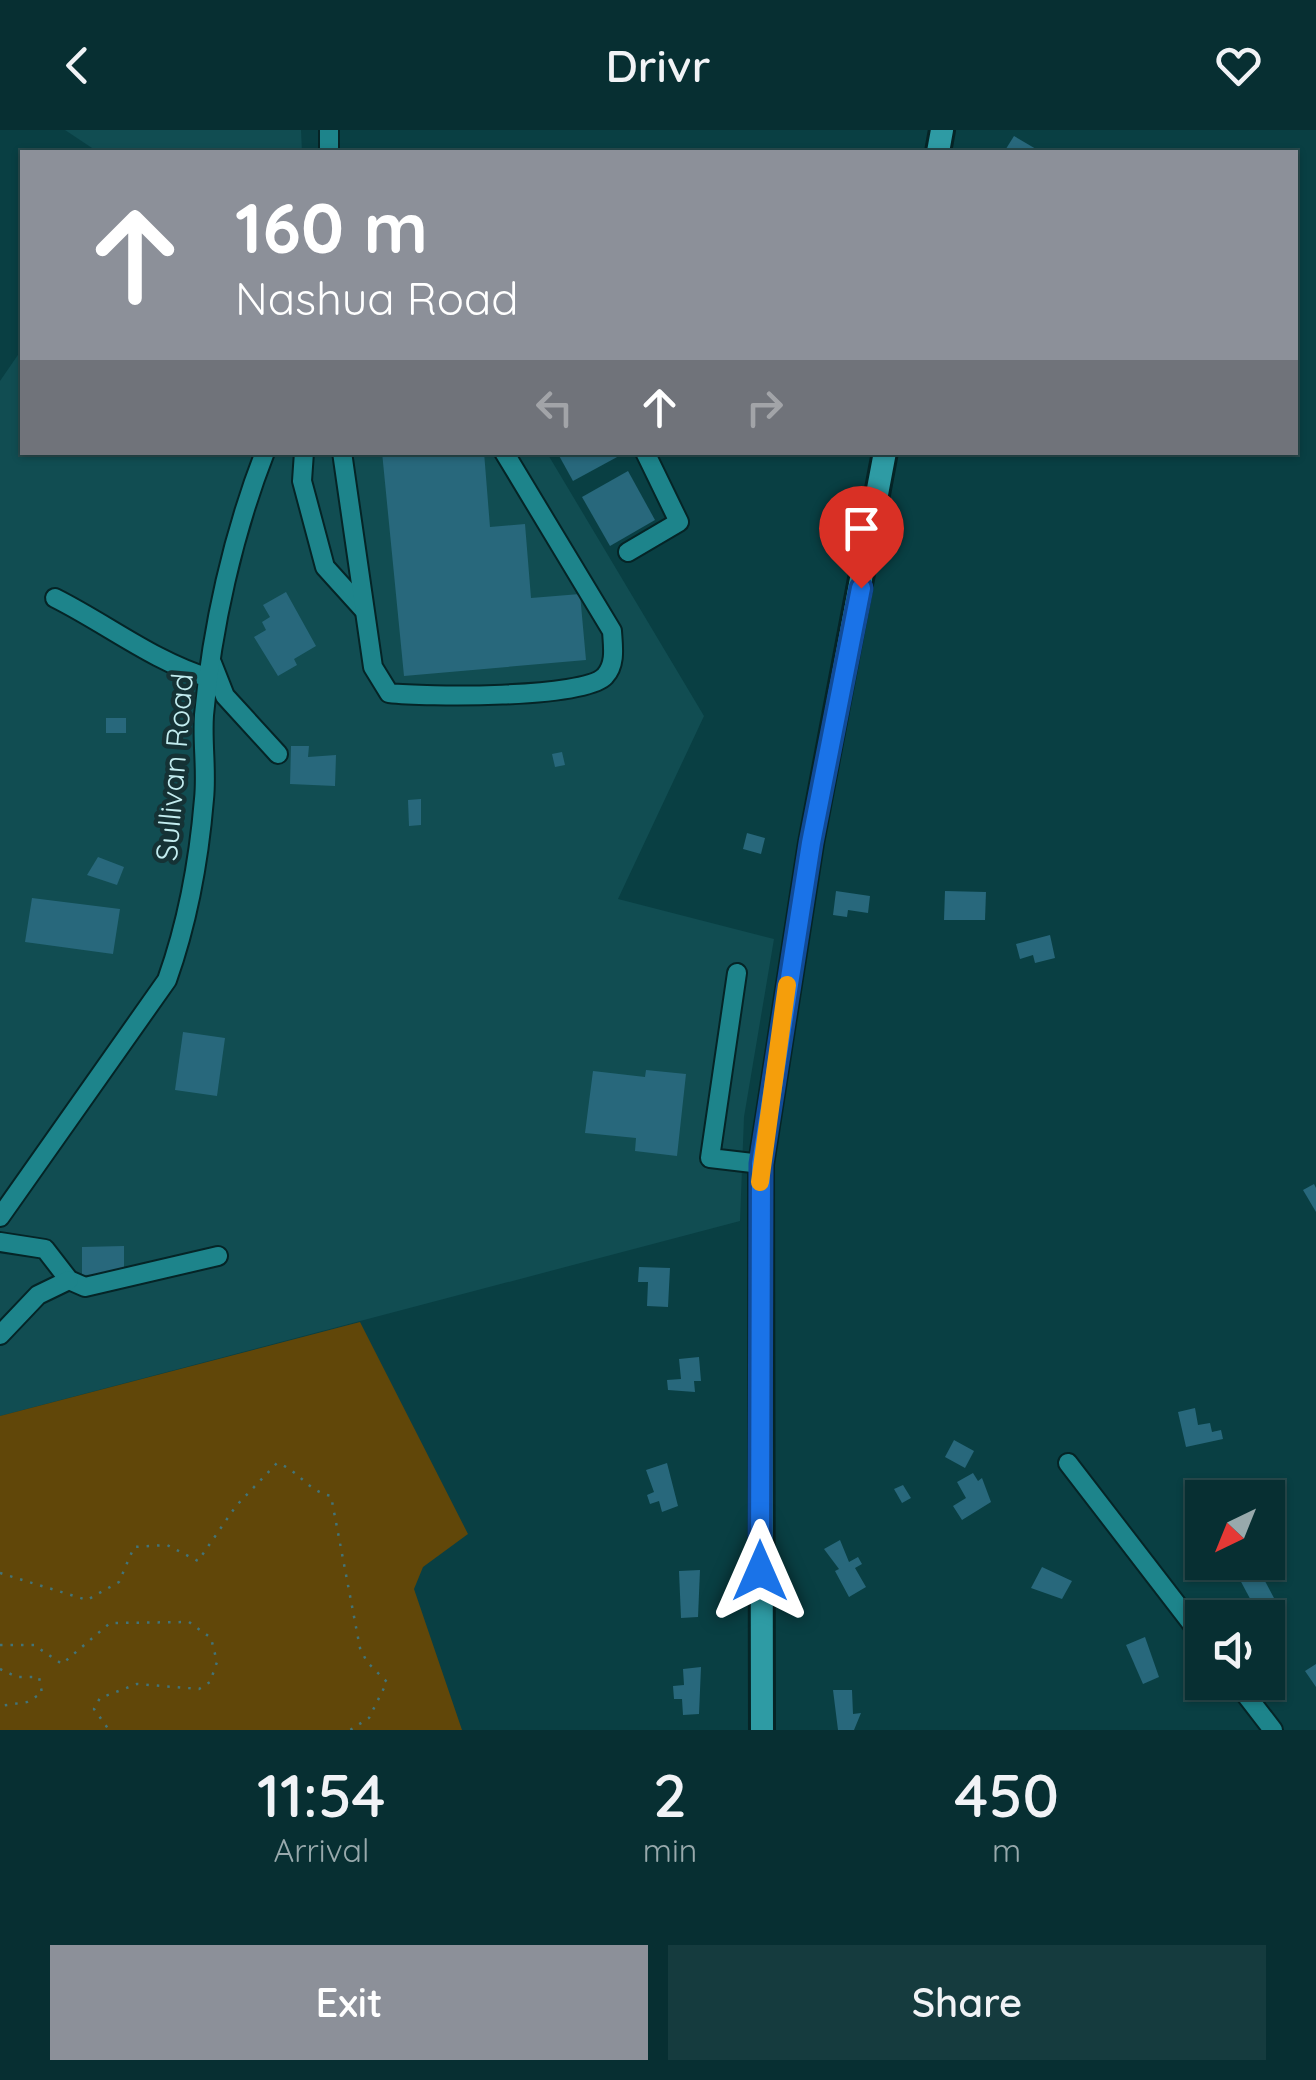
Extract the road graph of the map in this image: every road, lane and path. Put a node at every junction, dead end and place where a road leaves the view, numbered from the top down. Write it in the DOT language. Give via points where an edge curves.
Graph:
graph roads {
  1 [pos="264,455"];
  2 [pos="304,455"];
  3 [pos="342,455"];
  4 [pos="506,455"];
  5 [pos="646,455"];
  6 [pos="884,455"];
  7 [pos="628,552"];
  8 [pos="55,598"];
  9 [pos="364,611"];
  10 [pos="210,669"];
  11 [pos="278,754"];
  12 [pos="737,973"];
  13 [pos="761,1164"];
  14 [pos="0,1217"];
  15 [pos="0,1242"];
  16 [pos="218,1256"];
  17 [pos="69,1280"];
  18 [pos="0,1335"];
  19 [pos="1068,1463"];
  20 [pos="0,1573"];
  21 [pos="1185,1615"];
  22 [pos="0,1645"];
  23 [pos="0,1669"];
  24 [pos="1250,1700"];
  25 [pos="0,1706"];
  26 [pos="110,1730"];
  27 [pos="350,1730"];
  28 [pos="762,1730"];
  29 [pos="1273,1730"];
  1 -- 10 [label="street, Sullivan Road"];
  2 -- 9 [label="street" via="302,480 325,567"];
  3 -- 9 [label="street"];
  4 -- 9 [label="street" via="612,632 614,660 604,678 578,690 390,692 373,668"];
  5 -- 7 [label="street" via="679,522"];
  6 -- 13 [label="main road" via="808,860"];
  8 -- 10 [label="street" via="172,666"];
  10 -- 11 [label="street" via="225,696"];
  10 -- 14 [label="street, Sullivan Road" via="204,798 167,980"];
  12 -- 13 [label="street" via="710,1158"];
  13 -- 28 [label="main road"];
  15 -- 17 [label="street" via="45,1249"];
  16 -- 17 [label="street" via="85,1287"];
  17 -- 18 [label="street" via="38,1295"];
  19 -- 21 [label="street"];
  20 -- 27 [label="path" via="87,1600 119,1582 134,1547 167,1545 198,1562 236,1506 277,1463 285,1466 306,1486 332,1496 360,1648 387,1682 369,1718"];
  22 -- 26 [label="path" via="34,1645 62,1664 110,1622 189,1622 211,1638 218,1662 210,1682 199,1689 137,1684 100,1698 94,1709"];
  23 -- 25 [label="path" via="39,1677 42,1692"];
  24 -- 29 [label="street"];
}
